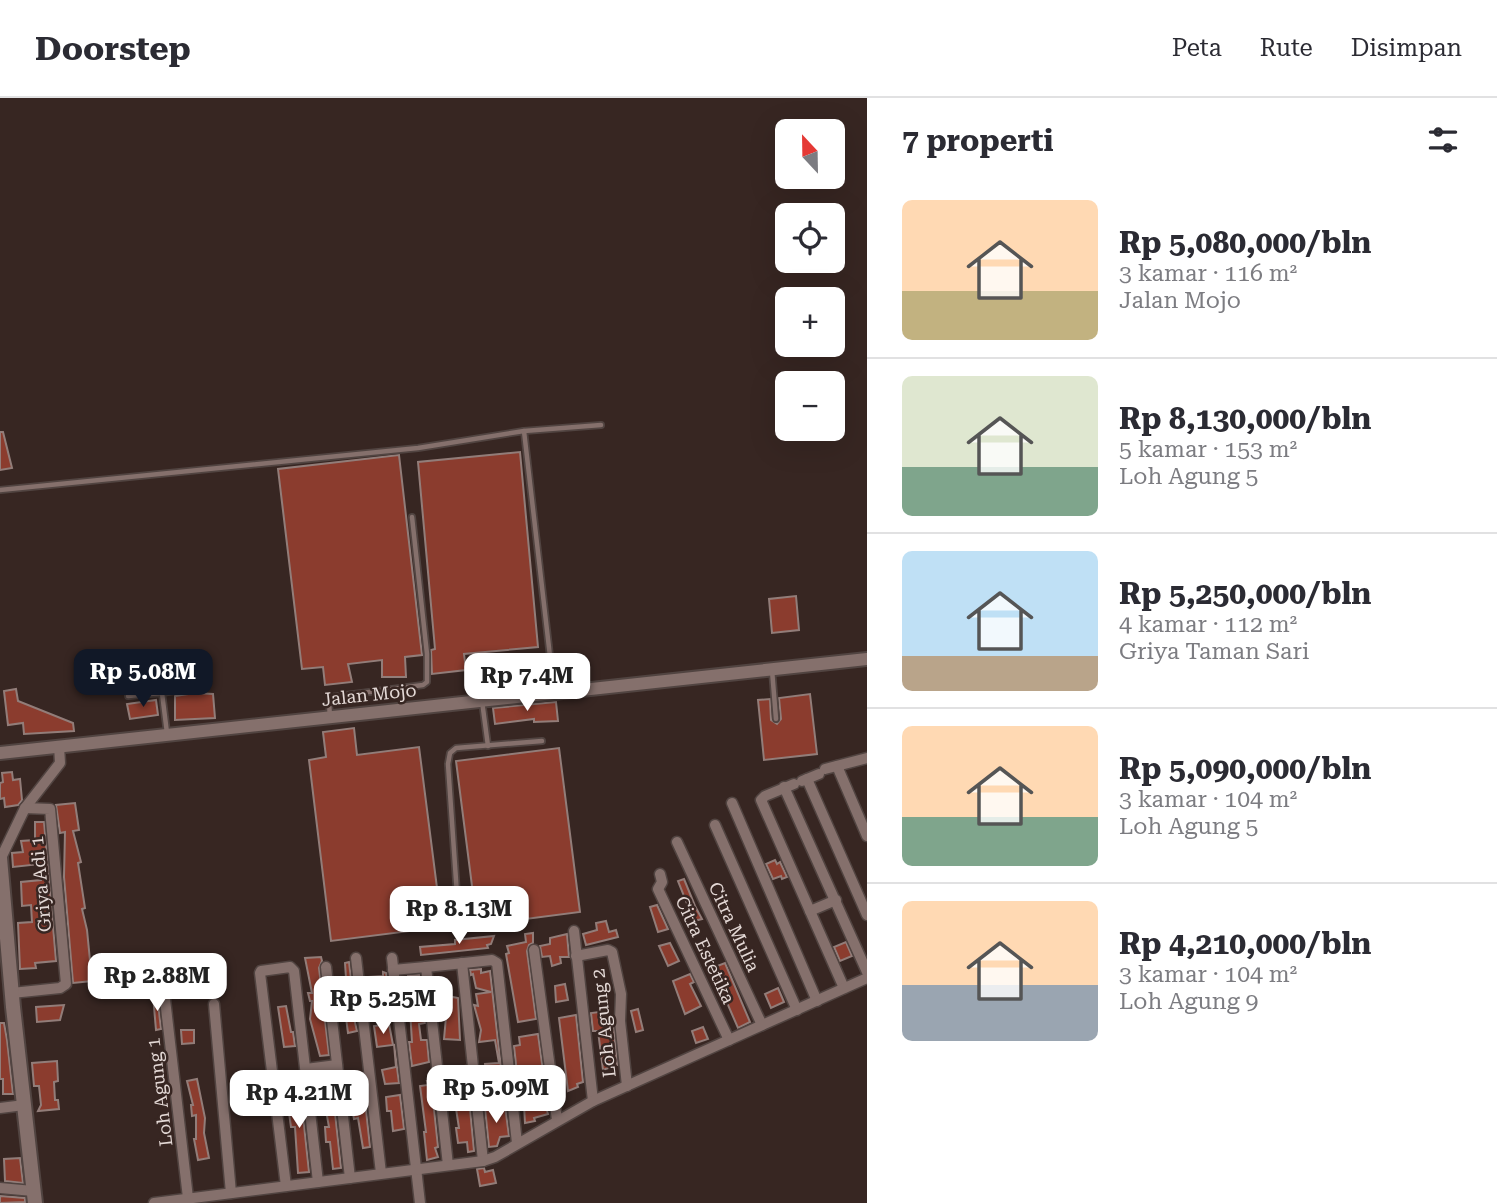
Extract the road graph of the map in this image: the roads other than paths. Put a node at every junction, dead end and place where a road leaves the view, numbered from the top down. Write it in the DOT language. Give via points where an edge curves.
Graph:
graph roads {
  1 [pos="601,425"];
  2 [pos="524,431"];
  3 [pos="0,490"];
  4 [pos="412,517"];
  5 [pos="867,659"];
  6 [pos="772,669"];
  7 [pos="472,670"];
  8 [pos="200,687"];
  9 [pos="554,692"];
  10 [pos="162,693"];
  11 [pos="534,694"];
  12 [pos="128,696"];
  13 [pos="482,700"];
  14 [pos="330,718"];
  15 [pos="776,719"];
  16 [pos="167,734"];
  17 [pos="542,741"];
  18 [pos="488,746"];
  19 [pos="60,751"];
  20 [pos="0,752"];
  21 [pos="867,758"];
  22 [pos="836,766"];
  23 [pos="796,783"];
  24 [pos="732,803"];
  25 [pos="25,808"];
  26 [pos="715,825"];
  27 [pos="866,831"];
  28 [pos="677,842"];
  29 [pos="0,859"];
  30 [pos="660,874"];
  31 [pos="836,900"];
  32 [pos="458,909"];
  33 [pos="810,911"];
  34 [pos="867,915"];
  35 [pos="574,931"];
  36 [pos="534,950"];
  37 [pos="576,956"];
  38 [pos="356,958"];
  39 [pos="392,958"];
  40 [pos="462,962"];
  41 [pos="326,967"];
  42 [pos="426,967"];
  43 [pos="393,970"];
  44 [pos="867,972"];
  45 [pos="867,978"];
  46 [pos="163,982"];
  47 [pos="844,988"];
  48 [pos="817,1001"];
  49 [pos="9,1003"];
  50 [pos="214,1004"];
  51 [pos="797,1010"];
  52 [pos="762,1025"];
  53 [pos="729,1040"];
  54 [pos="337,1065"];
  55 [pos="306,1069"];
  56 [pos="627,1086"];
  57 [pos="593,1101"];
  58 [pos="24,1105"];
  59 [pos="0,1108"];
  60 [pos="557,1120"];
  61 [pos="517,1143"];
  62 [pos="483,1161"];
  63 [pos="448,1165"];
  64 [pos="414,1169"];
  65 [pos="381,1173"];
  66 [pos="350,1178"];
  67 [pos="318,1182"];
  68 [pos="286,1186"];
  69 [pos="0,1188"];
  70 [pos="231,1193"];
  71 [pos="34,1197"];
  72 [pos="188,1198"];
  73 [pos="216,1199"];
  74 [pos="154,1203"];
  75 [pos="420,1203"];
  1 -- 2 [label="lane"];
  2 -- 3 [label="lane" via="418,448"];
  2 -- 9 [label="lane"];
  4 -- 14 [label="lane" via="427,682 331,696"];
  5 -- 6 [label="street, Jalan Mojo"];
  6 -- 9 [label="street, Jalan Mojo"];
  6 -- 15 [label="lane"];
  7 -- 11 [label="lane" via="527,667 534,676"];
  8 -- 10 [label="lane"];
  9 -- 11 [label="street, Jalan Mojo"];
  10 -- 12 [label="lane"];
  10 -- 16 [label="lane"];
  11 -- 13 [label="street, Jalan Mojo"];
  13 -- 14 [label="street, Jalan Mojo"];
  13 -- 18 [label="lane"];
  14 -- 16 [label="street, Jalan Mojo"];
  16 -- 19 [label="street, Jalan Mojo"];
  17 -- 18 [label="lane"];
  18 -- 32 [label="lane" via="456,748 448,758"];
  19 -- 20 [label="street, Jalan Mojo"];
  19 -- 25 [label="street" via="60,763"];
  21 -- 22 [label="street"];
  22 -- 23 [label="street"];
  22 -- 27 [label="street"];
  23 -- 31 [label="street"];
  23 -- 33 [label="street" via="761,800"];
  23 -- 34 [label="street"];
  24 -- 48 [label="street"];
  25 -- 29 [label="street, Griya Adi 1"];
  25 -- 49 [label="street, Griya Adi 1" via="50,809 66,984"];
  26 -- 51 [label="street"];
  28 -- 52 [label="street, Citra Mulia"];
  29 -- 49 [label="main road"];
  30 -- 53 [label="street, Citra Estetika" via="658,889"];
  31 -- 33 [label="street"];
  31 -- 44 [label="street"];
  33 -- 47 [label="street"];
  35 -- 37 [label="street, Loh Agung 2"];
  36 -- 60 [label="street"];
  37 -- 56 [label="street, Loh Agung 2" via="608,950 613,956 621,994"];
  37 -- 57 [label="street, Loh Agung 2"];
  38 -- 65 [label="street"];
  39 -- 43 [label="street"];
  40 -- 42 [label="street"];
  40 -- 61 [label="street" via="497,963"];
  40 -- 62 [label="street"];
  41 -- 54 [label="street"];
  42 -- 43 [label="street"];
  42 -- 63 [label="street"];
  43 -- 64 [label="street"];
  45 -- 47 [label="street"];
  46 -- 72 [label="street, Loh Agung 1"];
  47 -- 48 [label="street"];
  48 -- 51 [label="street"];
  49 -- 58 [label="main road"];
  50 -- 70 [label="street"];
  51 -- 52 [label="street"];
  52 -- 53 [label="street"];
  53 -- 56 [label="street"];
  54 -- 55 [label="street"];
  54 -- 66 [label="street"];
  55 -- 67 [label="street"];
  55 -- 68 [label="street" via="293,968 261,971"];
  56 -- 57 [label="street"];
  57 -- 60 [label="street"];
  58 -- 59 [label="street"];
  58 -- 71 [label="main road"];
  60 -- 61 [label="street"];
  61 -- 62 [label="street"];
  62 -- 63 [label="street"];
  63 -- 64 [label="street"];
  64 -- 65 [label="street"];
  64 -- 75 [label="street"];
  65 -- 66 [label="street"];
  66 -- 67 [label="street"];
  67 -- 68 [label="street"];
  68 -- 70 [label="street"];
  69 -- 71 [label="street"];
  70 -- 73 [label="street"];
  72 -- 73 [label="street"];
  72 -- 74 [label="street"];
}
